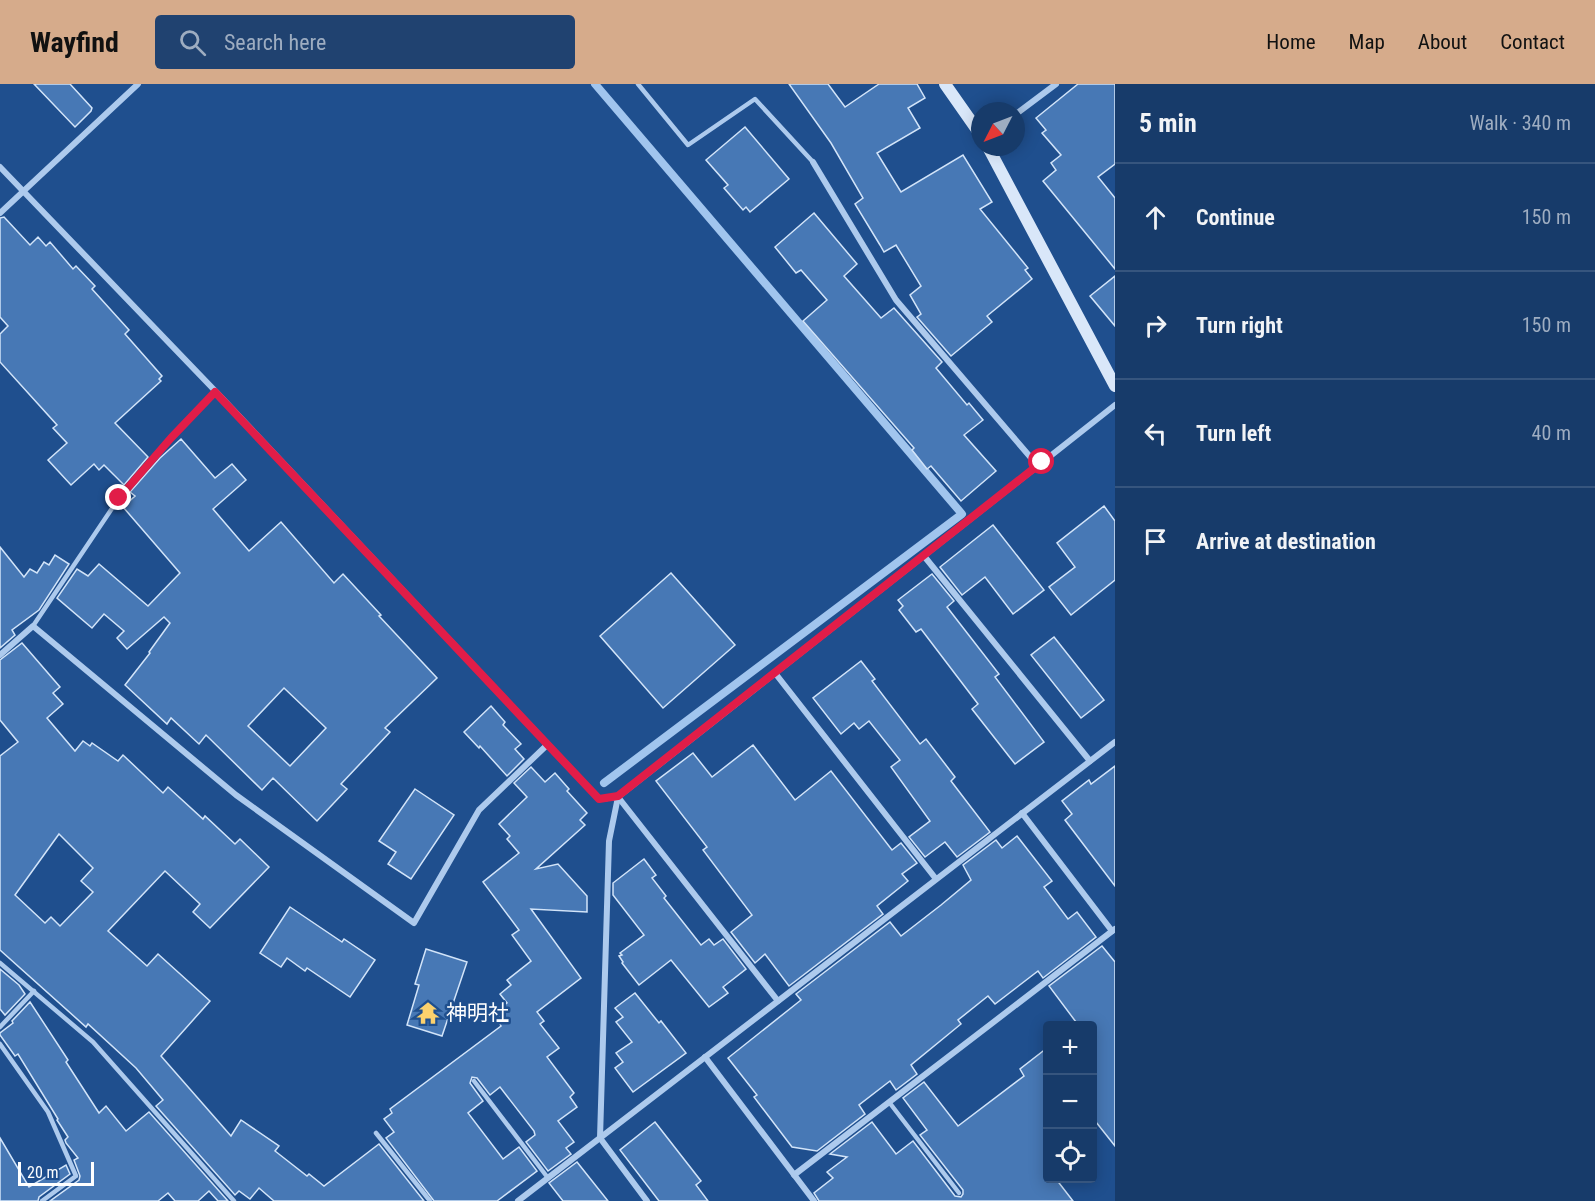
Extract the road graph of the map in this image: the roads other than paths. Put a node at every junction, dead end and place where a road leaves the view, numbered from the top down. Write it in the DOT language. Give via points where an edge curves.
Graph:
graph roads {
  1 [pos="138,84"];
  2 [pos="638,84"];
  3 [pos="945,84"];
  4 [pos="1056,84"];
  5 [pos="1025,107"];
  6 [pos="971,121"];
  7 [pos="993,156"];
  8 [pos="813,162"];
  9 [pos="0,167"];
  10 [pos="23,191"];
  11 [pos="0,213"];
  12 [pos="1115,386"];
  13 [pos="215,392"];
  14 [pos="1115,405"];
  15 [pos="1038,465"];
  16 [pos="924,556"];
  17 [pos="33,626"];
  18 [pos="0,655"];
  19 [pos="776,673"];
  20 [pos="1115,742"];
  21 [pos="547,745"];
  22 [pos="1090,761"];
  23 [pos="618,796"];
  24 [pos="1022,813"];
  25 [pos="936,879"];
  26 [pos="1114,930"];
  27 [pos="0,963"];
  28 [pos="34,992"];
  29 [pos="777,1001"];
  30 [pos="0,1027"];
  31 [pos="0,1044"];
  32 [pos="705,1058"];
  33 [pos="474,1081"];
  34 [pos="889,1102"];
  35 [pos="376,1133"];
  36 [pos="600,1138"];
  37 [pos="794,1175"];
  38 [pos="548,1178"];
  39 [pos="959,1193"];
  40 [pos="42,1201"];
  41 [pos="234,1201"];
  42 [pos="430,1201"];
  43 [pos="518,1201"];
  44 [pos="647,1201"];
  45 [pos="814,1201"];
  1 -- 10 [label="street"];
  2 -- 8 [label="lane" via="688,145 755,99"];
  3 -- 6 [label="main road"];
  4 -- 5 [label="street"];
  7 -- 12 [label="main road"];
  8 -- 15 [label="street" via="896,300"];
  9 -- 10 [label="street"];
  10 -- 11 [label="street"];
  10 -- 13 [label="street"];
  13 -- 17 [label="lane" via="119,498"];
  13 -- 21 [label="street"];
  14 -- 15 [label="street"];
  15 -- 16 [label="street"];
  16 -- 19 [label="street"];
  16 -- 22 [label="street"];
  17 -- 18 [label="street"];
  17 -- 21 [label="street" via="236,795 414,923 479,810"];
  19 -- 23 [label="street"];
  19 -- 25 [label="street"];
  20 -- 22 [label="street"];
  21 -- 23 [label="street" via="599,799"];
  22 -- 24 [label="street"];
  23 -- 29 [label="street"];
  23 -- 36 [label="street" via="609,841"];
  24 -- 25 [label="street"];
  24 -- 26 [label="street"];
  25 -- 29 [label="street"];
  26 -- 34 [label="street"];
  27 -- 28 [label="lane"];
  28 -- 30 [label="lane"];
  28 -- 41 [label="lane" via="93,1042"];
  29 -- 32 [label="street"];
  31 -- 40 [label="lane" via="48,1113 76,1176"];
  32 -- 36 [label="street"];
  32 -- 37 [label="street"];
  33 -- 38 [label="lane"];
  34 -- 37 [label="street"];
  34 -- 39 [label="lane"];
  35 -- 42 [label="lane"];
  36 -- 38 [label="street"];
  36 -- 44 [label="street"];
  37 -- 45 [label="street"];
  38 -- 43 [label="street"];
}
